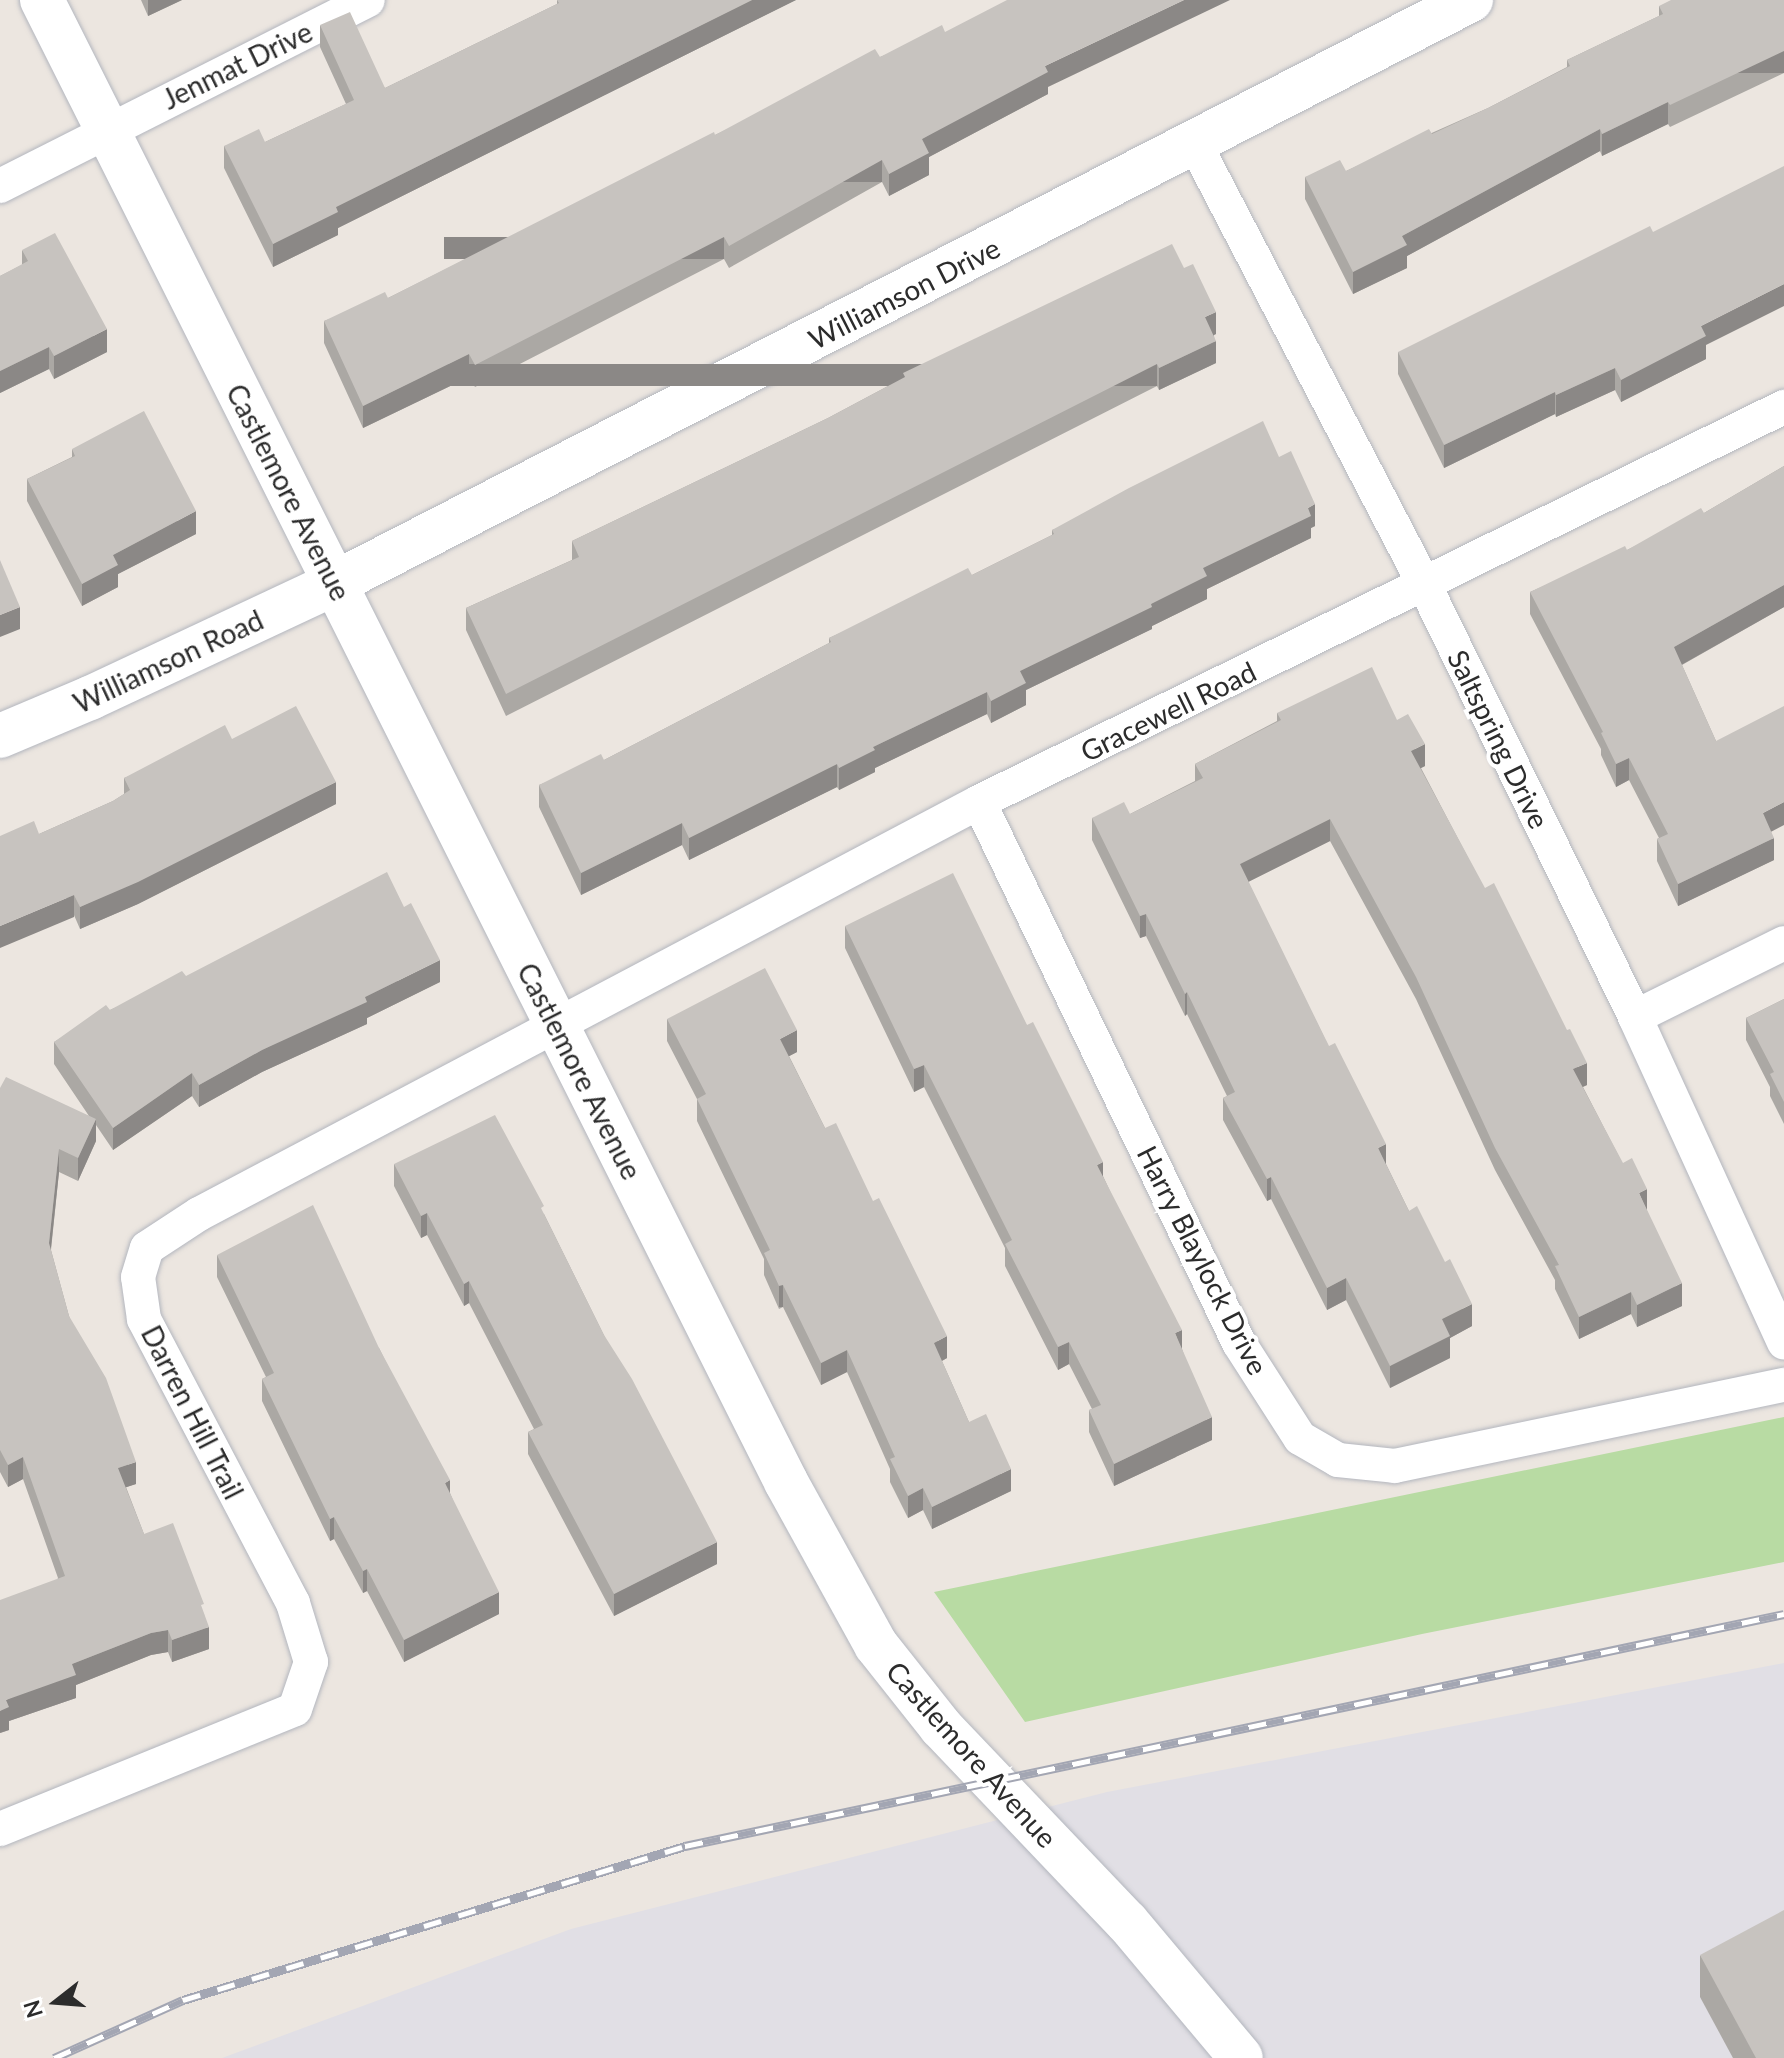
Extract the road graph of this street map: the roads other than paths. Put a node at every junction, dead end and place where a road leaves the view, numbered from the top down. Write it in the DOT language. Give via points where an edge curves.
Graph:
graph roads {
  1 [pos="42,0"];
  2 [pos="368,0"];
  3 [pos="1471,0"];
  4 [pos="107,130"];
  5 [pos="1195,144"];
  6 [pos="0,186"];
  7 [pos="1784,407"];
  8 [pos="335,583"];
  9 [pos="1425,586"];
  10 [pos="0,736"];
  11 [pos="979,802"];
  12 [pos="1784,943"];
  13 [pos="1635,1017"];
  14 [pos="556,1023"];
  15 [pos="1784,1343"];
  16 [pos="1784,1385"];
  17 [pos="0,1829"];
  18 [pos="1241,2058"];
  1 -- 4 [label="street, Castlemore Avenue"];
  2 -- 4 [label="street, Jenmat Drive"];
  3 -- 5 [label="street, Williamson Drive"];
  4 -- 6 [label="street, Jenmat Drive"];
  4 -- 8 [label="street, Castlemore Avenue"];
  5 -- 8 [label="street, Williamson Drive"];
  5 -- 9 [label="street, Saltspring Drive"];
  7 -- 9 [label="street, Gracewell Road"];
  8 -- 10 [label="street, Williamson Road"];
  8 -- 14 [label="street, Castlemore Avenue"];
  9 -- 11 [label="street, Gracewell Road"];
  9 -- 13 [label="street, Saltspring Drive"];
  11 -- 14 [label="street, Gracewell Road"];
  11 -- 16 [label="street, Harry Blaylock Drive" via="1239,1343 1300,1438 1338,1460 1395,1466"];
  12 -- 13 [label="street"];
  13 -- 15 [label="street, Saltspring Drive"];
  14 -- 17 [label="street, Darren Hill Trail" via="199,1214 147,1248 138,1277 144,1319 293,1603 311,1662 295,1709"];
  14 -- 18 [label="street, Castlemore Avenue" via="786,1482 882,1655 941,1727 1127,1922"];
}
